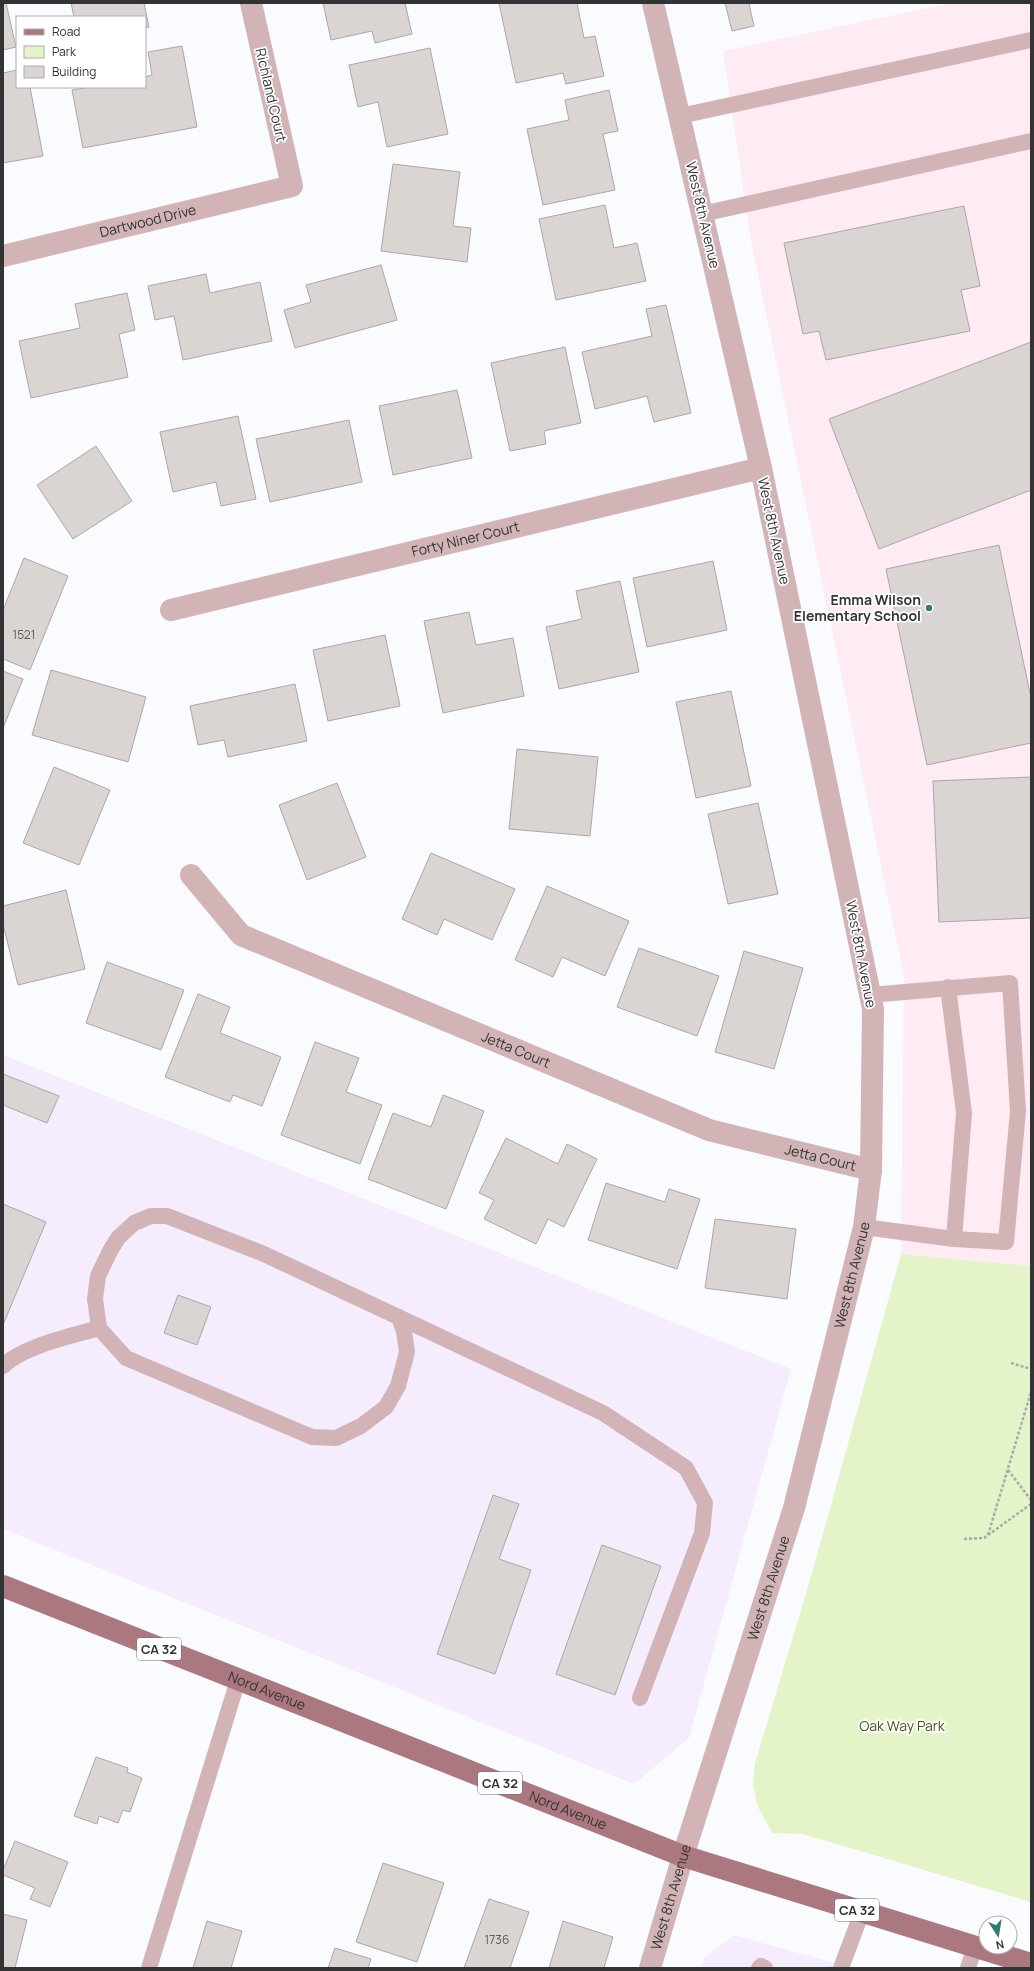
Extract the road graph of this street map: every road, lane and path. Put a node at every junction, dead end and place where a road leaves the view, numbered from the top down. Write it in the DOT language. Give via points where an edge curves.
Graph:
graph roads {
  1 [pos="251,3"];
  2 [pos="653,3"];
  3 [pos="1031,40"];
  4 [pos="680,116"];
  5 [pos="1031,141"];
  6 [pos="292,186"];
  7 [pos="702,214"];
  8 [pos="3,256"];
  9 [pos="761,468"];
  10 [pos="170,610"];
  11 [pos="191,875"];
  12 [pos="948,987"];
  13 [pos="870,995"];
  14 [pos="871,1170"];
  15 [pos="864,1227"];
  16 [pos="954,1239"];
  17 [pos="398,1317"];
  18 [pos="100,1328"];
  19 [pos="1011,1363"];
  20 [pos="3,1366"];
  21 [pos="1031,1369"];
  22 [pos="1031,1392"];
  23 [pos="1008,1470"];
  24 [pos="1031,1500"];
  25 [pos="1031,1504"];
  26 [pos="988,1535"];
  27 [pos="964,1539"];
  28 [pos="3,1586"];
  29 [pos="238,1680"];
  30 [pos="640,1698"];
  31 [pos="683,1856"];
  32 [pos="862,1912"];
  33 [pos="975,1946"];
  34 [pos="1031,1964"];
  35 [pos="149,1968"];
  36 [pos="650,1968"];
  37 [pos="759,1968"];
  38 [pos="764,1968"];
  39 [pos="841,1968"];
  40 [pos="968,1968"];
  1 -- 6 [label="street, Richland Court"];
  2 -- 4 [label="street, West 8th Avenue"];
  3 -- 4 [label="lane"];
  4 -- 7 [label="street, West 8th Avenue"];
  5 -- 7 [label="lane"];
  6 -- 8 [label="street, Dartwood Drive"];
  7 -- 9 [label="street, West 8th Avenue"];
  9 -- 10 [label="street, Forty Niner Court"];
  9 -- 13 [label="street, West 8th Avenue"];
  11 -- 14 [label="street, Jetta Court" via="241,935 709,1130"];
  12 -- 13 [label="lane"];
  12 -- 16 [label="lane" via="964,1113"];
  12 -- 16 [label="lane" via="1010,983 1018,1111 1006,1242"];
  13 -- 14 [label="street, West 8th Avenue" via="873,1009"];
  14 -- 15 [label="street, West 8th Avenue"];
  15 -- 16 [label="lane"];
  15 -- 31 [label="street, West 8th Avenue" via="794,1508"];
  17 -- 18 [label="lane" via="264,1254 167,1216 151,1216 134,1223 118,1238 98,1276 95,1299"];
  17 -- 18 [label="lane" via="404,1331 407,1352 398,1386 386,1407 361,1426 336,1438 312,1437 126,1358"];
  17 -- 30 [label="lane" via="604,1414 686,1468 705,1503 702,1533"];
  18 -- 20 [label="lane" via="49,1342 9,1360"];
  19 -- 21 [label="path"];
  22 -- 23 [label="path"];
  23 -- 24 [label="path"];
  23 -- 26 [label="path"];
  25 -- 26 [label="path"];
  26 -- 27 [label="path" via="984,1538"];
  28 -- 29 [label="main road, Nord Avenue / CA 32"];
  29 -- 31 [label="main road, Nord Avenue / CA 32"];
  29 -- 35 [label="lane"];
  31 -- 32 [label="main road, Nord Avenue / CA 32"];
  31 -- 36 [label="street, West 8th Avenue"];
  32 -- 33 [label="main road, Nord Avenue / CA 32"];
  32 -- 39 [label="lane"];
  33 -- 34 [label="main road, Nord Avenue / CA 32"];
  33 -- 40 [label="lane"];
  37 -- 38 [label="lane"];
}
